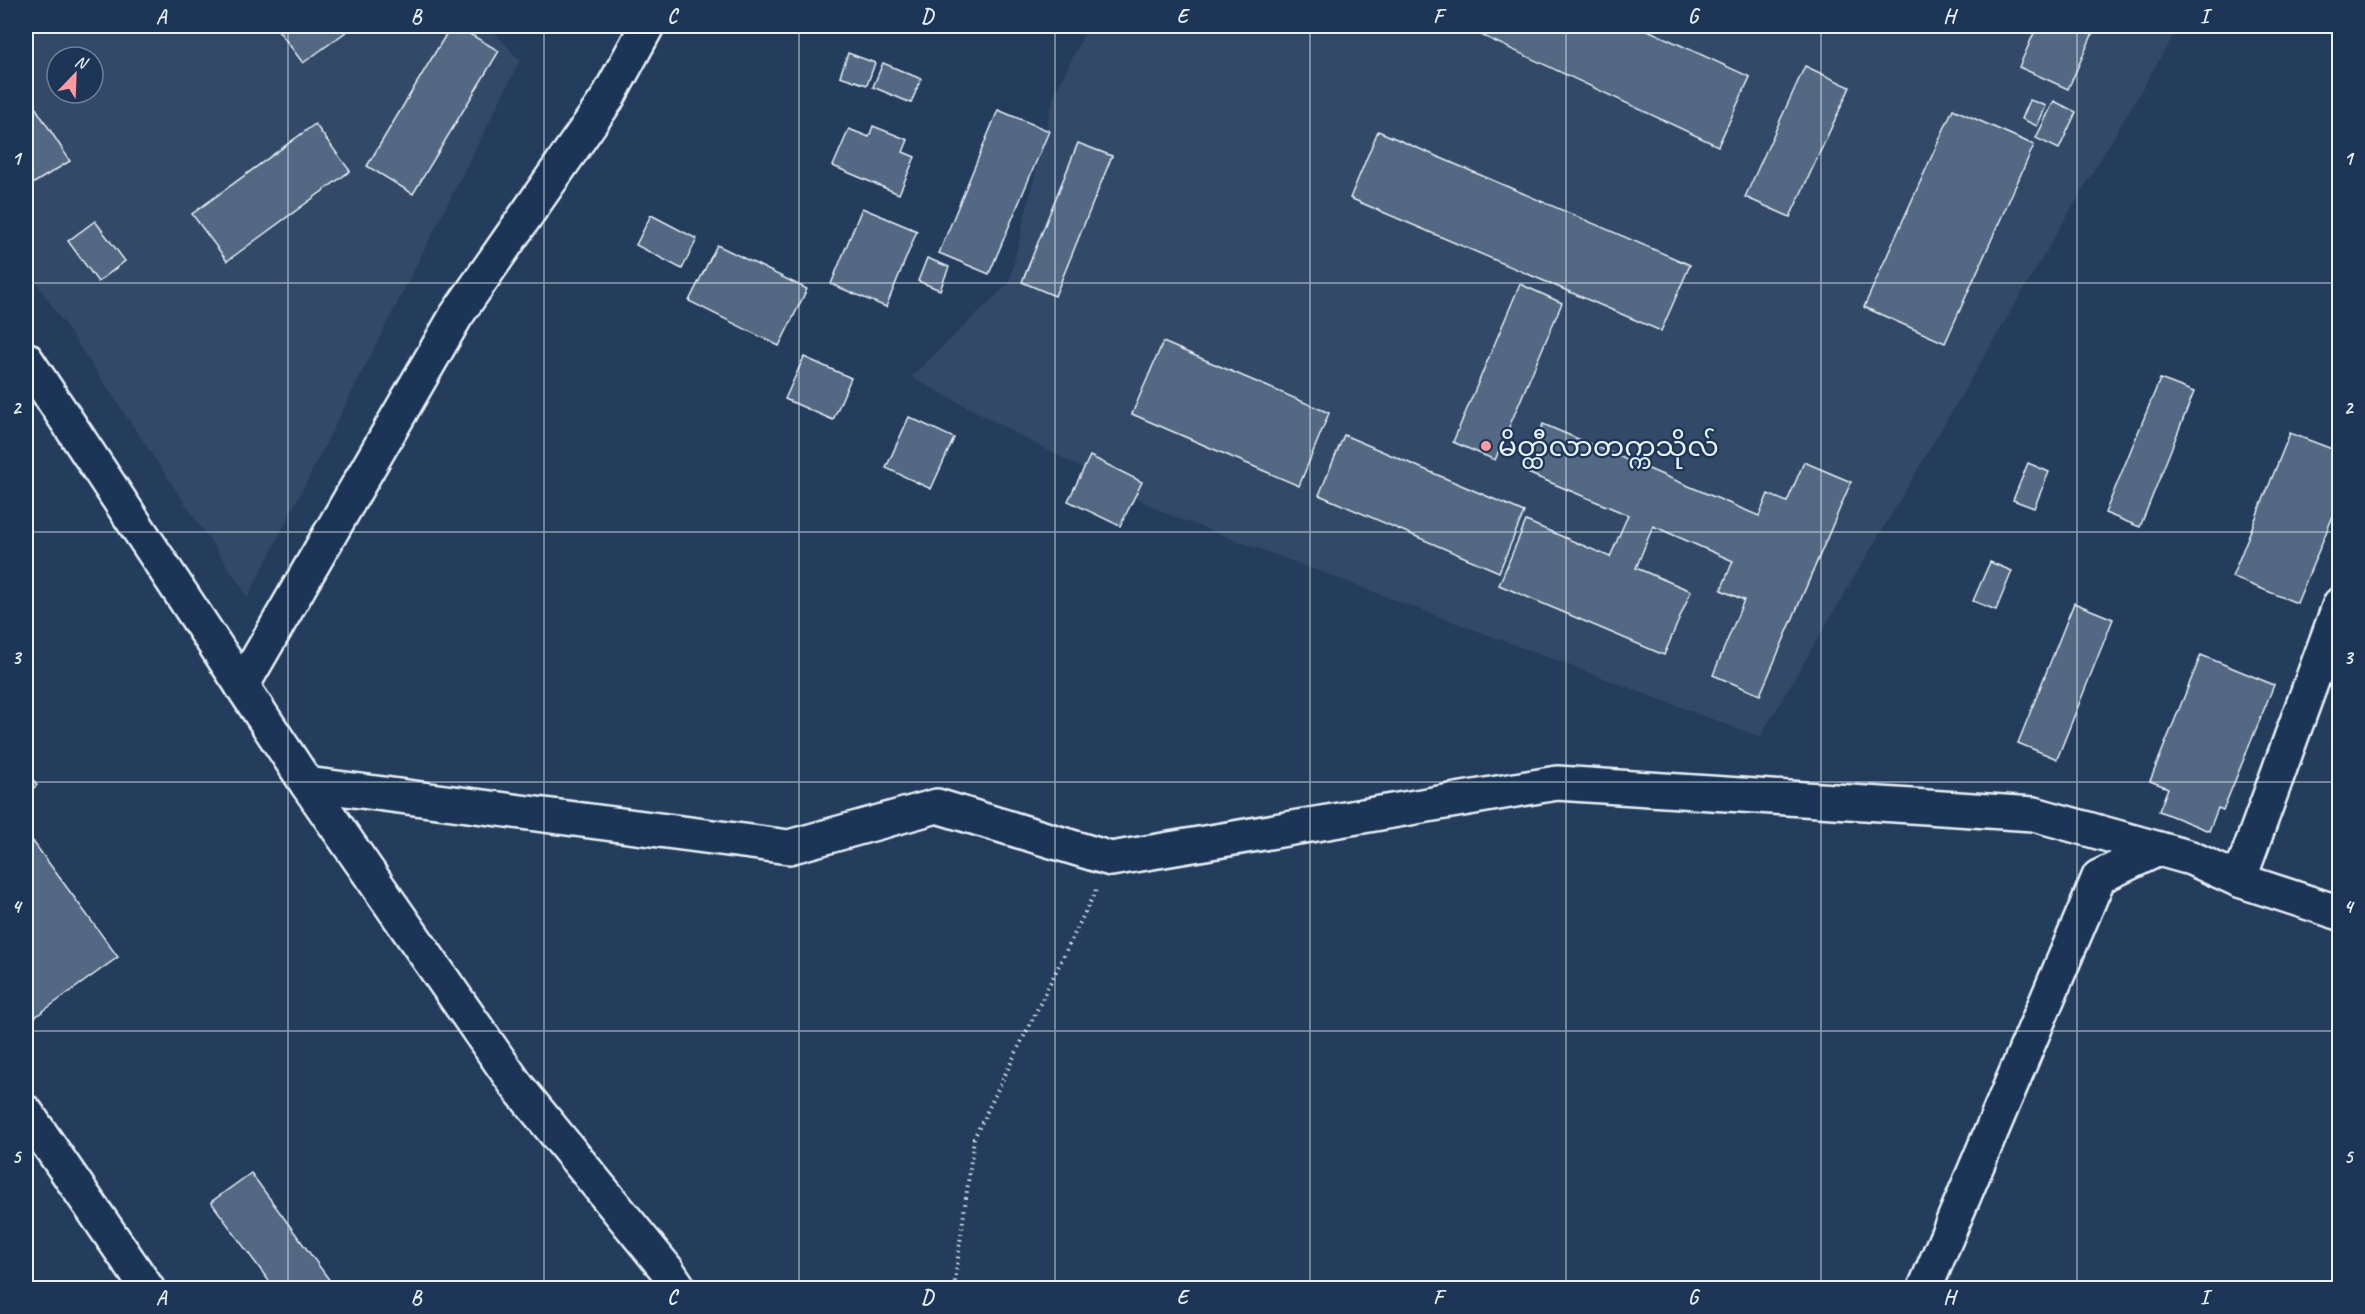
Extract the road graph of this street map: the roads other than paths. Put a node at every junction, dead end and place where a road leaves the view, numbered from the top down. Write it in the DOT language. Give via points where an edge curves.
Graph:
graph roads {
  1 [pos="647,26"];
  2 [pos="26,358"];
  3 [pos="2340,604"];
  4 [pos="2330,657"];
  5 [pos="242,686"];
  6 [pos="307,784"];
  7 [pos="2158,849"];
  8 [pos="2239,880"];
  9 [pos="2340,913"];
  10 [pos="26,1112"];
  11 [pos="147,1288"];
  12 [pos="679,1288"];
  13 [pos="1925,1288"];
  1 -- 5 [label="street" via="607,99 456,316"];
  2 -- 5 [label="street"];
  3 -- 4 [label="street"];
  4 -- 8 [label="street"];
  5 -- 6 [label="street"];
  6 -- 7 [label="street" via="789,847 937,806 1111,859 1557,783 2034,814"];
  6 -- 12 [label="street" via="517,1086"];
  7 -- 8 [label="street" via="2191,858"];
  7 -- 13 [label="street" via="2099,877"];
  8 -- 9 [label="street"];
  10 -- 11 [label="street"];
}
